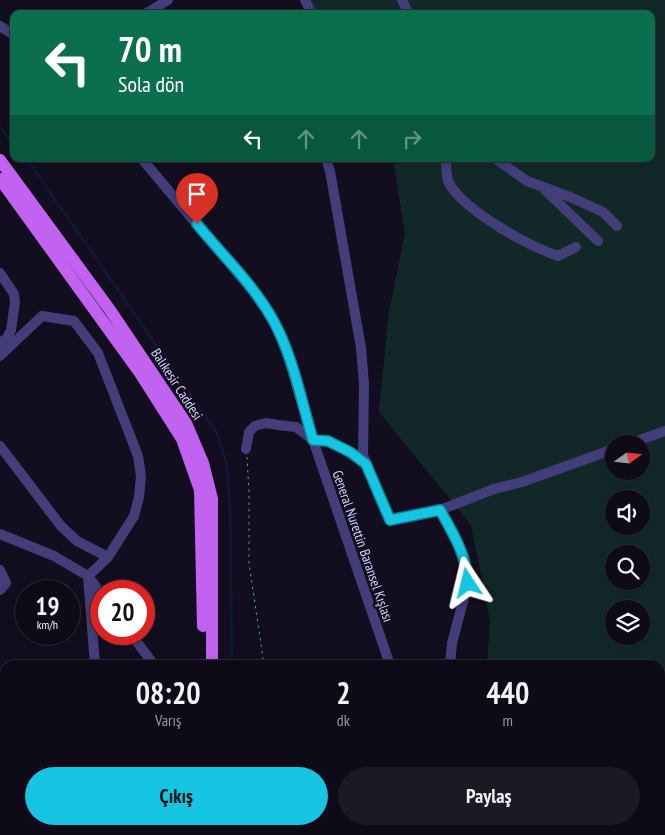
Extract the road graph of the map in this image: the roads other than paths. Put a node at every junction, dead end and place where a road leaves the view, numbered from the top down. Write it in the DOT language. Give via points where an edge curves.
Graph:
graph roads {
  1 [pos="168,0"];
  2 [pos="152,10"];
  3 [pos="0,160"];
  4 [pos="145,162"];
  5 [pos="327,162"];
  6 [pos="446,162"];
  7 [pos="500,162"];
  8 [pos="541,186"];
  9 [pos="3,188"];
  10 [pos="617,226"];
  11 [pos="598,241"];
  12 [pos="576,246"];
  13 [pos="0,273"];
  14 [pos="0,343"];
  15 [pos="0,356"];
  16 [pos="665,431"];
  17 [pos="650,436"];
  18 [pos="313,440"];
  19 [pos="0,446"];
  20 [pos="246,449"];
  21 [pos="605,452"];
  22 [pos="366,464"];
  23 [pos="440,510"];
  24 [pos="0,534"];
  25 [pos="108,557"];
  26 [pos="0,570"];
  27 [pos="88,576"];
  28 [pos="91,580"];
  29 [pos="0,590"];
  30 [pos="139,645"];
  31 [pos="95,660"];
  32 [pos="150,660"];
  33 [pos="205,660"];
  34 [pos="205,660"];
  35 [pos="388,660"];
  36 [pos="450,660"];
  1 -- 2 [label="street"];
  3 -- 33 [label="main road, Balıkesir Caddesi" via="110,310 186,423 203,463 212,499"];
  4 -- 18 [label="street, General Nurettin Baransel Kışlası" via="268,312 287,353"];
  5 -- 22 [label="street" via="361,348 363,455"];
  6 -- 12 [label="street" via="449,184 468,205 513,235 558,256"];
  7 -- 8 [label="street" via="527,181"];
  8 -- 10 [label="street" via="603,212"];
  8 -- 11 [label="street"];
  9 -- 34 [label="main road, Balıkesir Caddesi" via="140,373 182,439 200,490"];
  13 -- 14 [label="street" via="15,299 11,330"];
  15 -- 25 [label="street" via="42,316 74,322 98,353 122,410 138,456 141,476 134,516"];
  16 -- 17 [label="street"];
  18 -- 20 [label="street" via="296,427 266,423 249,432"];
  18 -- 22 [label="street" via="328,441"];
  18 -- 35 [label="street, General Nurettin Baransel Kışlası"];
  19 -- 25 [label="street" via="61,526 77,541"];
  21 -- 23 [label="street"];
  22 -- 23 [label="street" via="390,520"];
  23 -- 36 [label="street" via="458,543 468,571"];
  24 -- 27 [label="street" via="54,556"];
  25 -- 27 [label="street"];
  26 -- 29 [label="street" via="6,583"];
  27 -- 28 [label="street"];
  27 -- 31 [label="street"];
  30 -- 32 [label="street"];
}
